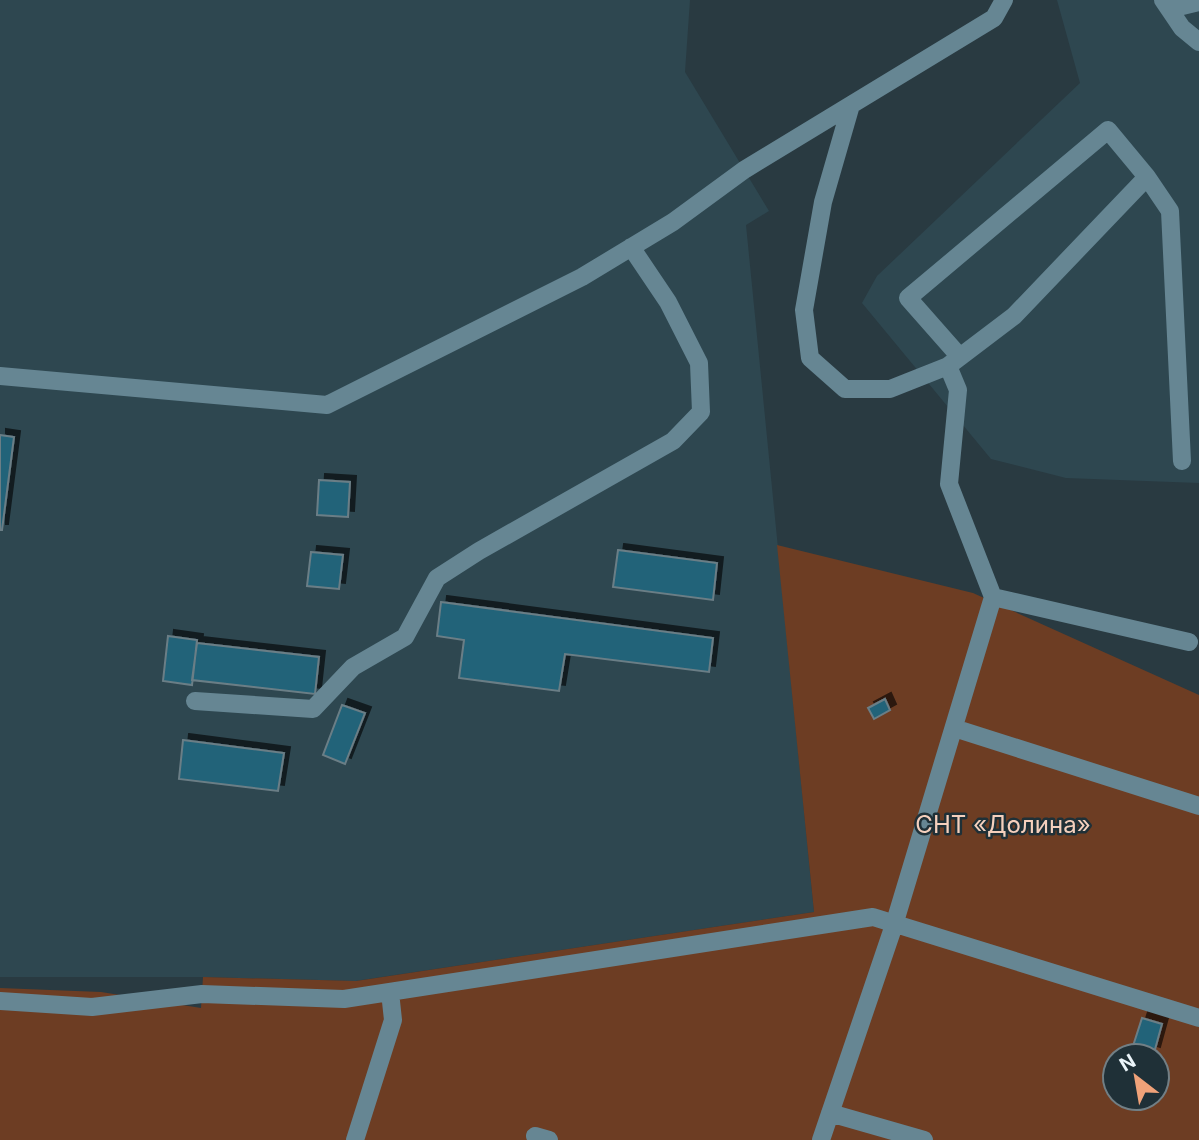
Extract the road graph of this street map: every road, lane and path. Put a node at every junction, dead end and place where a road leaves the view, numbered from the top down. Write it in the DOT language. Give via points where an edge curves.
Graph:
graph roads {
  1 [pos="1004,0"];
  2 [pos="1199,2"];
  3 [pos="1166,5"];
  4 [pos="1199,42"];
  5 [pos="850,105"];
  6 [pos="1147,177"];
  7 [pos="631,247"];
  8 [pos="954,361"];
  9 [pos="0,376"];
  10 [pos="1182,461"];
  11 [pos="993,597"];
  12 [pos="1189,642"];
  13 [pos="195,701"];
  14 [pos="954,728"];
  15 [pos="1199,806"];
  16 [pos="894,925"];
  17 [pos="390,992"];
  18 [pos="0,1001"];
  19 [pos="1199,1018"];
  20 [pos="830,1112"];
  21 [pos="355,1140"];
  22 [pos="821,1140"];
  23 [pos="924,1140"];
  1 -- 5 [label="street" via="994,18"];
  2 -- 3 [label="street"];
  3 -- 4 [label="street"];
  5 -- 7 [label="street"];
  5 -- 8 [label="street" via="823,202 804,310 810,358 845,389 890,389"];
  6 -- 8 [label="street" via="1014,316"];
  6 -- 8 [label="street" via="1108,130 908,298"];
  6 -- 10 [label="street" via="1170,211"];
  7 -- 9 [label="street" via="582,277 327,405"];
  7 -- 13 [label="street" via="668,302 699,363 701,412 673,441 437,578 405,637 353,667 313,709"];
  8 -- 11 [label="street" via="958,390 949,484"];
  11 -- 12 [label="street"];
  11 -- 14 [label="street"];
  14 -- 15 [label="street"];
  14 -- 16 [label="street"];
  16 -- 17 [label="street" via="873,917 769,926"];
  16 -- 19 [label="street"];
  16 -- 20 [label="street"];
  17 -- 18 [label="street" via="344,999 202,994 92,1007"];
  17 -- 21 [label="street" via="393,1020"];
  20 -- 22 [label="street"];
  20 -- 23 [label="street"];
}
